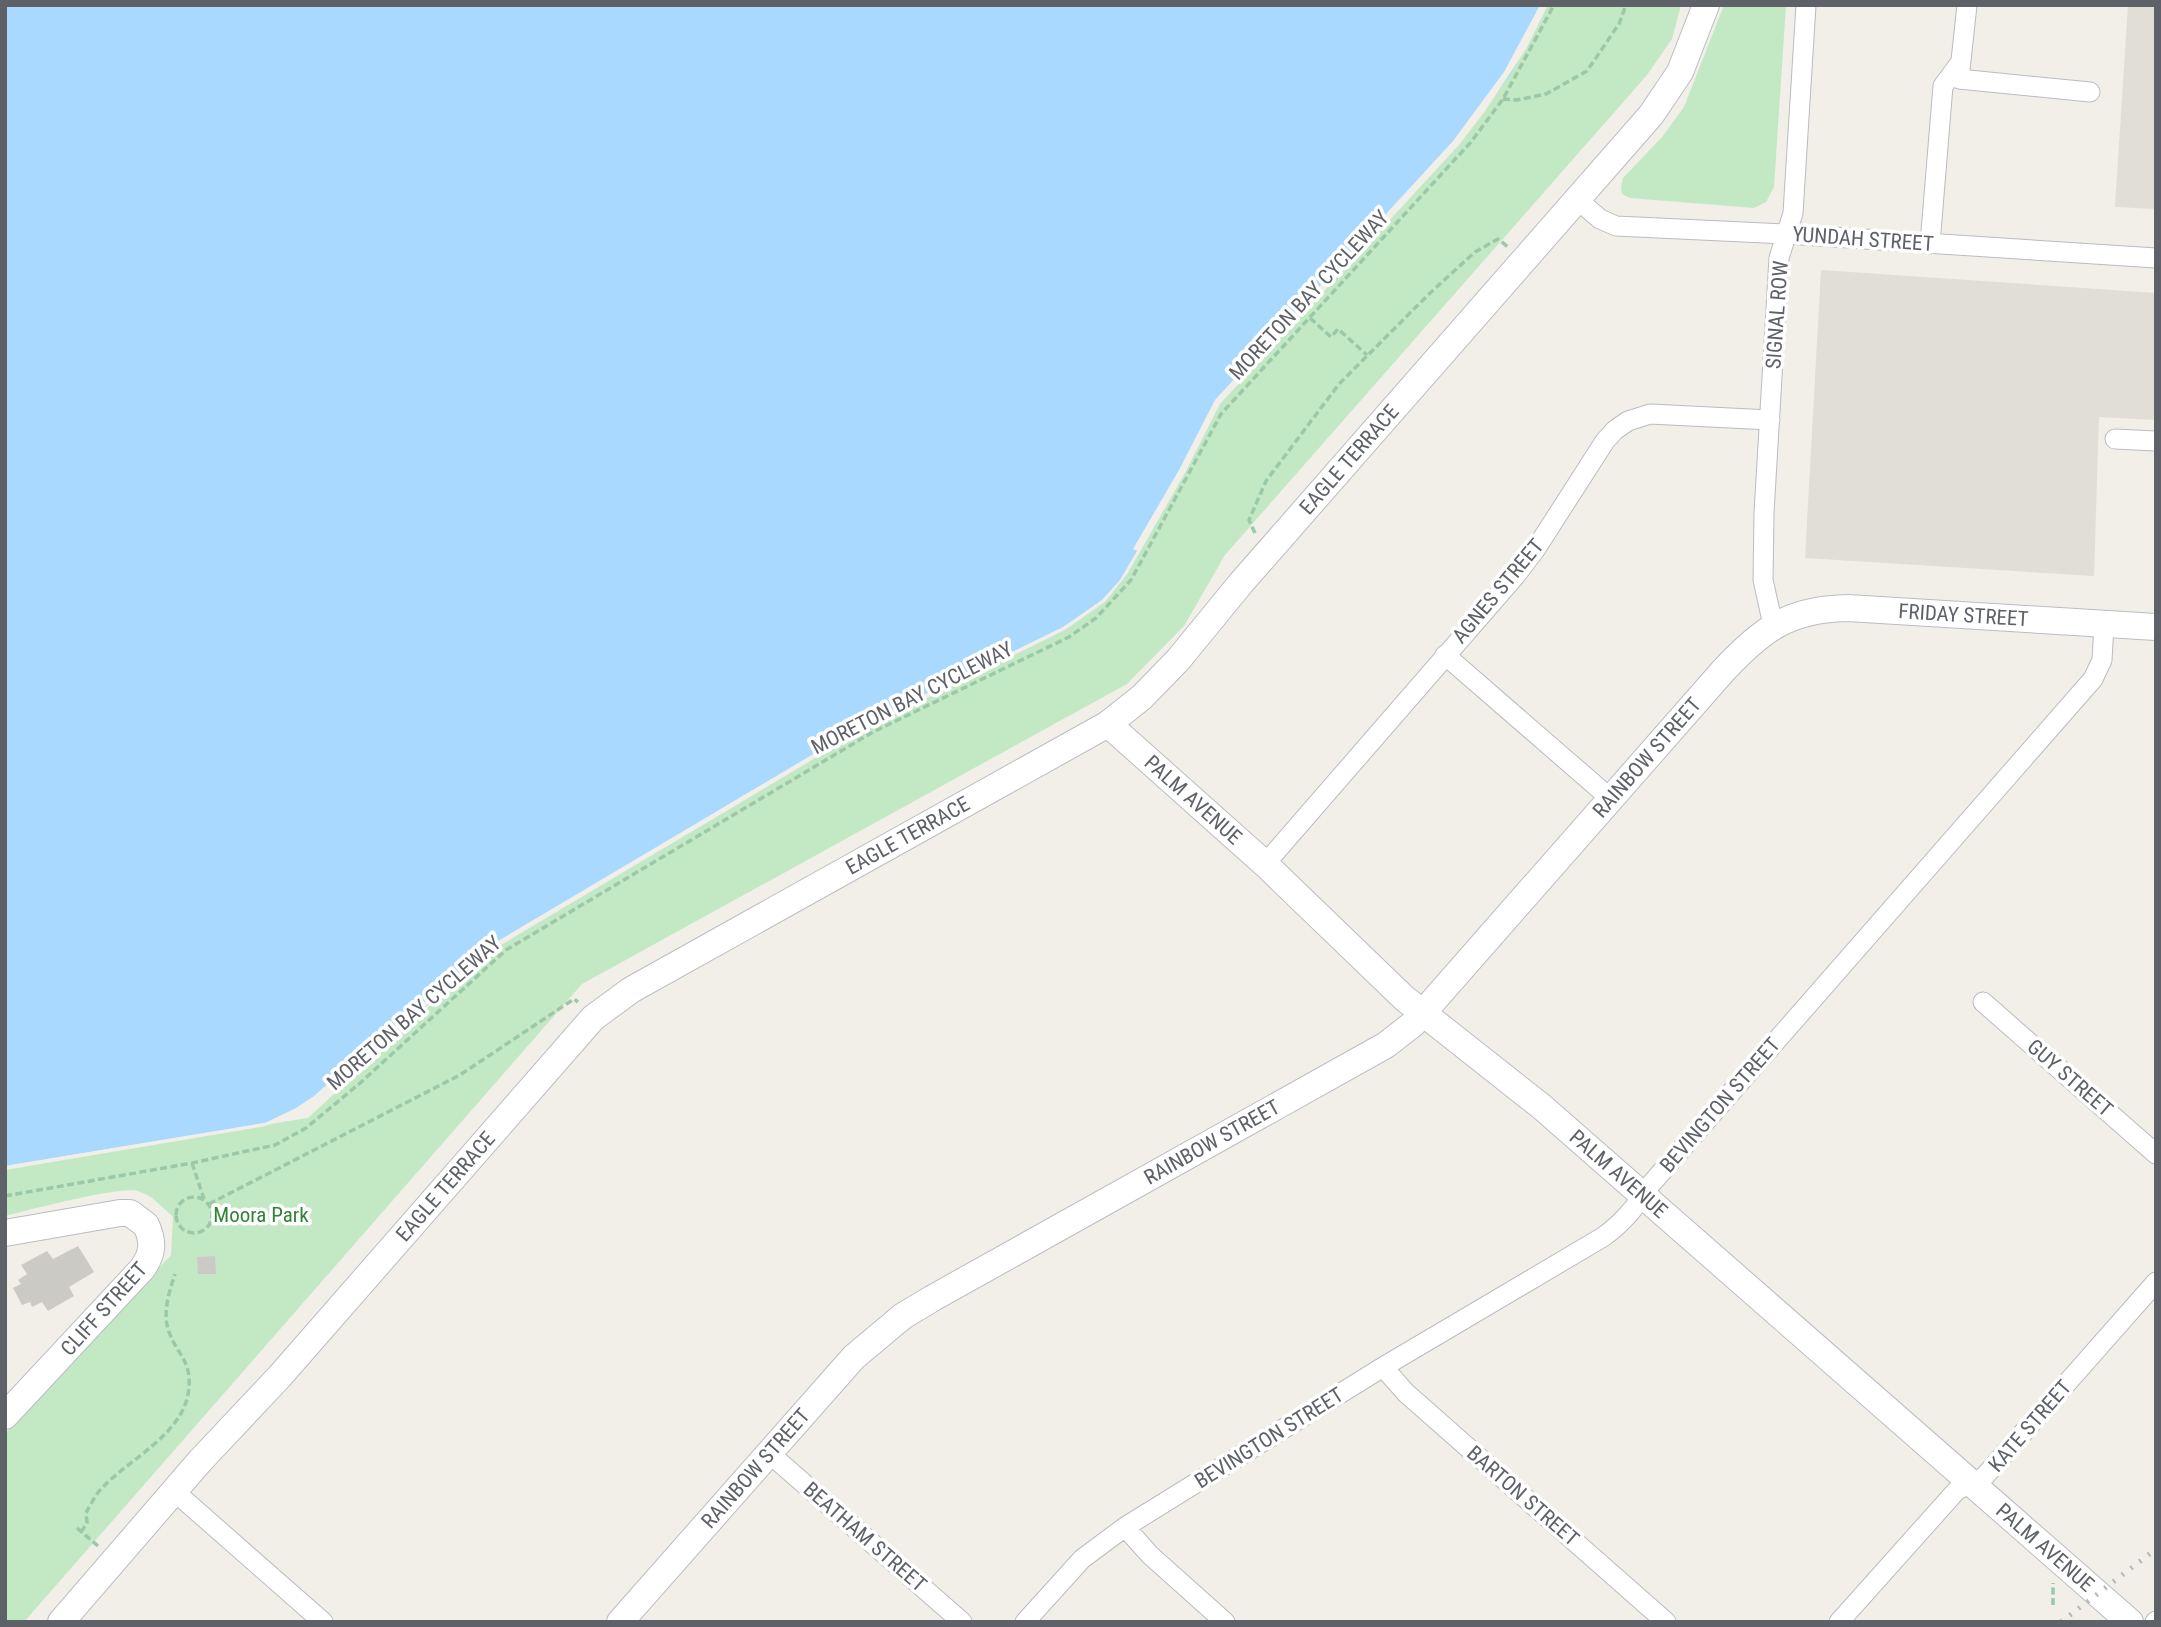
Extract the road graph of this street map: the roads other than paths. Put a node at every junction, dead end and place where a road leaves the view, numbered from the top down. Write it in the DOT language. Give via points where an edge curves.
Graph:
graph roads {
  1 [pos="1706,5"];
  2 [pos="1806,5"];
  3 [pos="1967,5"];
  4 [pos="1961,62"];
  5 [pos="2090,93"];
  6 [pos="1578,200"];
  7 [pos="1787,234"];
  8 [pos="1930,244"];
  9 [pos="2156,258"];
  10 [pos="1770,420"];
  11 [pos="2115,439"];
  12 [pos="2156,441"];
  13 [pos="1773,625"];
  14 [pos="2104,625"];
  15 [pos="2156,627"];
  16 [pos="1445,655"];
  17 [pos="1108,724"];
  18 [pos="1611,799"];
  19 [pos="1265,863"];
  20 [pos="1983,1002"];
  21 [pos="1423,1013"];
  22 [pos="2156,1154"];
  23 [pos="1643,1196"];
  24 [pos="5,1233"];
  25 [pos="2156,1282"];
  26 [pos="1383,1367"];
  27 [pos="5,1416"];
  28 [pos="769,1453"];
  29 [pos="1972,1484"];
  30 [pos="174,1491"];
  31 [pos="1125,1527"];
  32 [pos="61,1622"];
  33 [pos="323,1622"];
  34 [pos="620,1622"];
  35 [pos="962,1622"];
  36 [pos="1025,1622"];
  37 [pos="1226,1622"];
  38 [pos="1666,1622"];
  39 [pos="1839,1622"];
  40 [pos="2130,1622"];
  1 -- 6 [label="street, EAGLE TERRACE" via="1671,88"];
  2 -- 7 [label="street, SIGNAL ROW" via="1793,213"];
  3 -- 4 [label="street"];
  4 -- 5 [label="street" via="1959,79"];
  4 -- 8 [label="street" via="1943,86"];
  6 -- 7 [label="street, YUNDAH STREET" via="1616,226"];
  6 -- 17 [label="street, EAGLE TERRACE" via="1178,660"];
  7 -- 8 [label="street, YUNDAH STREET"];
  7 -- 10 [label="street, SIGNAL ROW" via="1779,258"];
  8 -- 9 [label="street, YUNDAH STREET"];
  10 -- 13 [label="street, SIGNAL ROW" via="1762,559"];
  10 -- 16 [label="street, AGNES STREET" via="1650,414 1615,430 1535,550"];
  11 -- 12 [label="street"];
  13 -- 14 [label="street, FRIDAY STREET" via="1796,614 1848,608"];
  13 -- 18 [label="street, RAINBOW STREET" via="1742,650"];
  14 -- 15 [label="street, FRIDAY STREET"];
  14 -- 23 [label="street, BEVINGTON STREET" via="2102,660 2093,679"];
  16 -- 18 [label="street"];
  16 -- 19 [label="street, AGNES STREET"];
  17 -- 19 [label="street, PALM AVENUE"];
  17 -- 30 [label="street, EAGLE TERRACE" via="604,1009"];
  18 -- 21 [label="street, RAINBOW STREET"];
  19 -- 21 [label="street, PALM AVENUE"];
  20 -- 22 [label="street, GUY STREET"];
  21 -- 23 [label="street, PALM AVENUE" via="1542,1107"];
  21 -- 28 [label="street, RAINBOW STREET" via="1385,1045 904,1316 853,1357"];
  23 -- 26 [label="street, BEVINGTON STREET" via="1603,1237"];
  23 -- 29 [label="street, PALM AVENUE"];
  24 -- 27 [label="street, CLIFF STREET" via="130,1213 146,1225 151,1240 149,1259"];
  25 -- 29 [label="street, KATE STREET" via="1984,1477"];
  26 -- 31 [label="street, BEVINGTON STREET"];
  26 -- 38 [label="street, BARTON STREET" via="1406,1393"];
  28 -- 34 [label="street, RAINBOW STREET"];
  28 -- 35 [label="street, BEATHAM STREET"];
  29 -- 39 [label="street, KATE STREET" via="1957,1490"];
  29 -- 40 [label="street, PALM AVENUE"];
  30 -- 32 [label="street, EAGLE TERRACE"];
  30 -- 33 [label="street"];
  31 -- 36 [label="street, BEVINGTON STREET" via="1082,1559"];
  31 -- 37 [label="street"];
}
